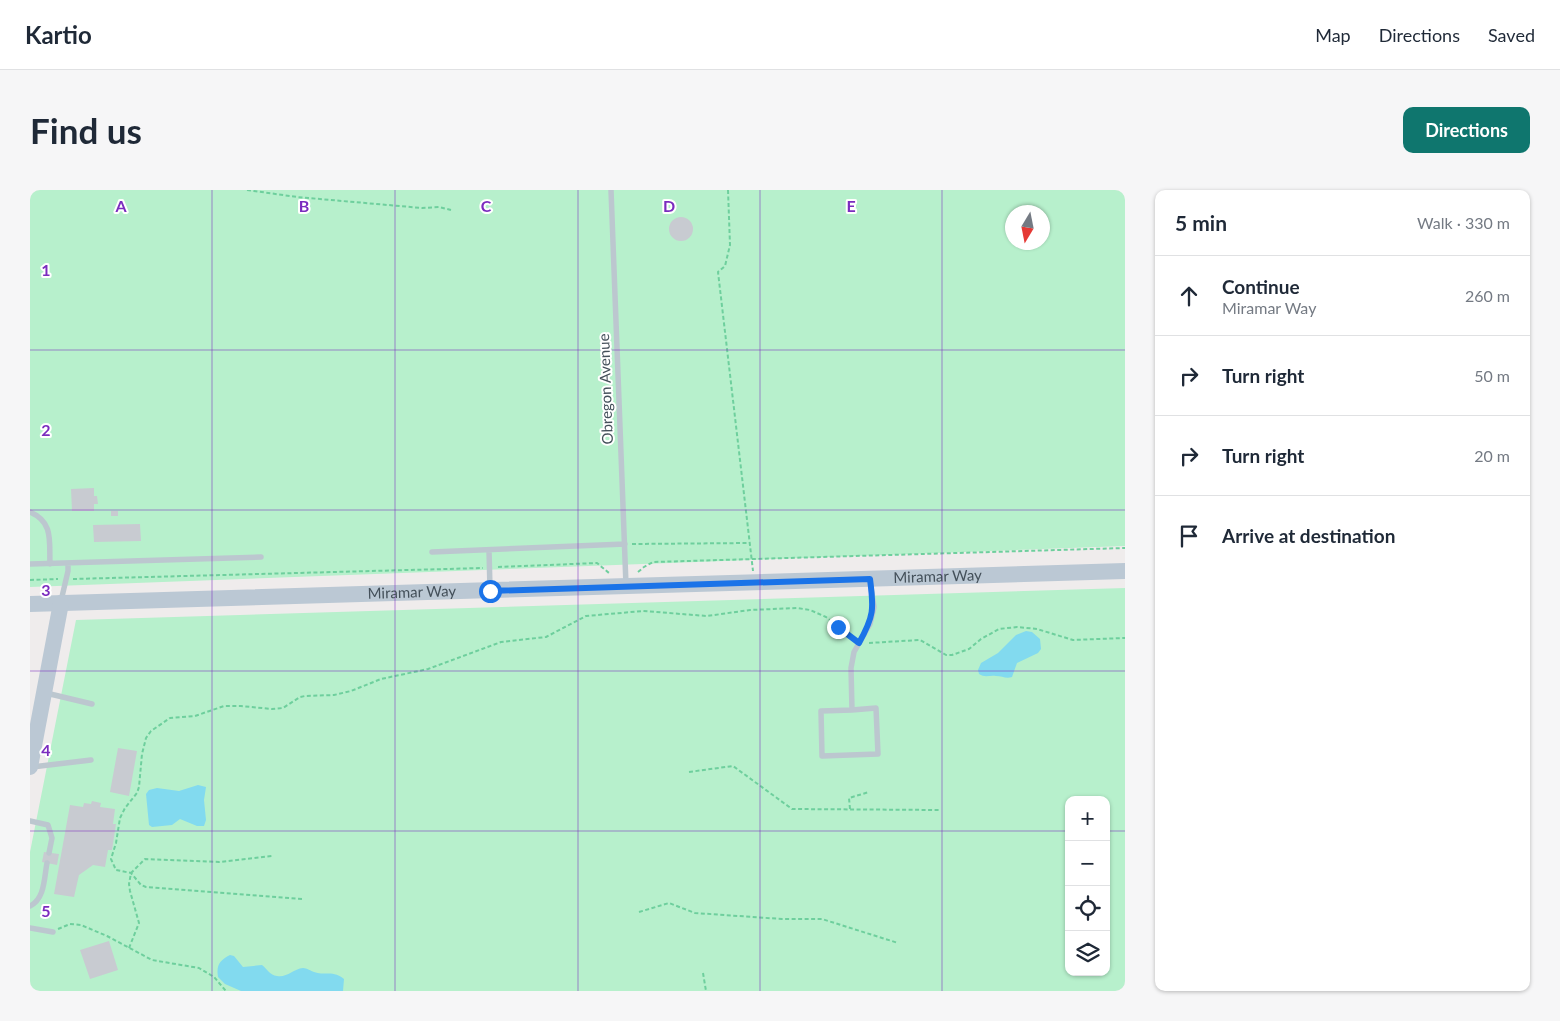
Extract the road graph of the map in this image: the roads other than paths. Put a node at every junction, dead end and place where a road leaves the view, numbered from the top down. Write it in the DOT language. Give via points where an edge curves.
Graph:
graph roads {
  1 [pos="611,190"];
  2 [pos="30,512"];
  3 [pos="625,544"];
  4 [pos="489,550"];
  5 [pos="432,552"];
  6 [pos="260,557"];
  7 [pos="30,564"];
  8 [pos="50,564"];
  9 [pos="68,564"];
  10 [pos="1125,571"];
  11 [pos="870,579"];
  12 [pos="626,582"];
  13 [pos="490,591"];
  14 [pos="61,603"];
  15 [pos="30,604"];
  16 [pos="44,692"];
  17 [pos="92,704"];
  18 [pos="852,710"];
  19 [pos="33,734"];
  20 [pos="91,760"];
  21 [pos="30,767"];
  22 [pos="30,821"];
  23 [pos="49,853"];
  24 [pos="47,863"];
  25 [pos="30,906"];
  26 [pos="30,928"];
  27 [pos="53,932"];
  1 -- 3 [label="lane, Obregon Avenue"];
  2 -- 8 [label="lane" via="38,515 48,527"];
  3 -- 4 [label="lane"];
  3 -- 12 [label="lane, Obregon Avenue"];
  4 -- 5 [label="lane"];
  4 -- 13 [label="lane"];
  6 -- 9 [label="lane"];
  7 -- 8 [label="lane"];
  8 -- 9 [label="lane"];
  9 -- 14 [label="lane"];
  10 -- 11 [label="street, Miramar Way"];
  11 -- 12 [label="street, Miramar Way" via="755,583"];
  11 -- 18 [label="lane" via="874,607 870,624 854,652"];
  12 -- 13 [label="street, Miramar Way"];
  13 -- 14 [label="street, Miramar Way"];
  14 -- 15 [label="street, Miramar Way"];
  14 -- 16 [label="street"];
  16 -- 17 [label="lane"];
  16 -- 19 [label="street"];
  18 -- 18 [label="lane" via="820,711 822,756 878,754 876,708"];
  19 -- 21 [label="street"];
  20 -- 21 [label="lane"];
  22 -- 23 [label="lane" via="48,825 52,838"];
  24 -- 25 [label="lane" via="41,897"];
  26 -- 27 [label="lane"];
}
